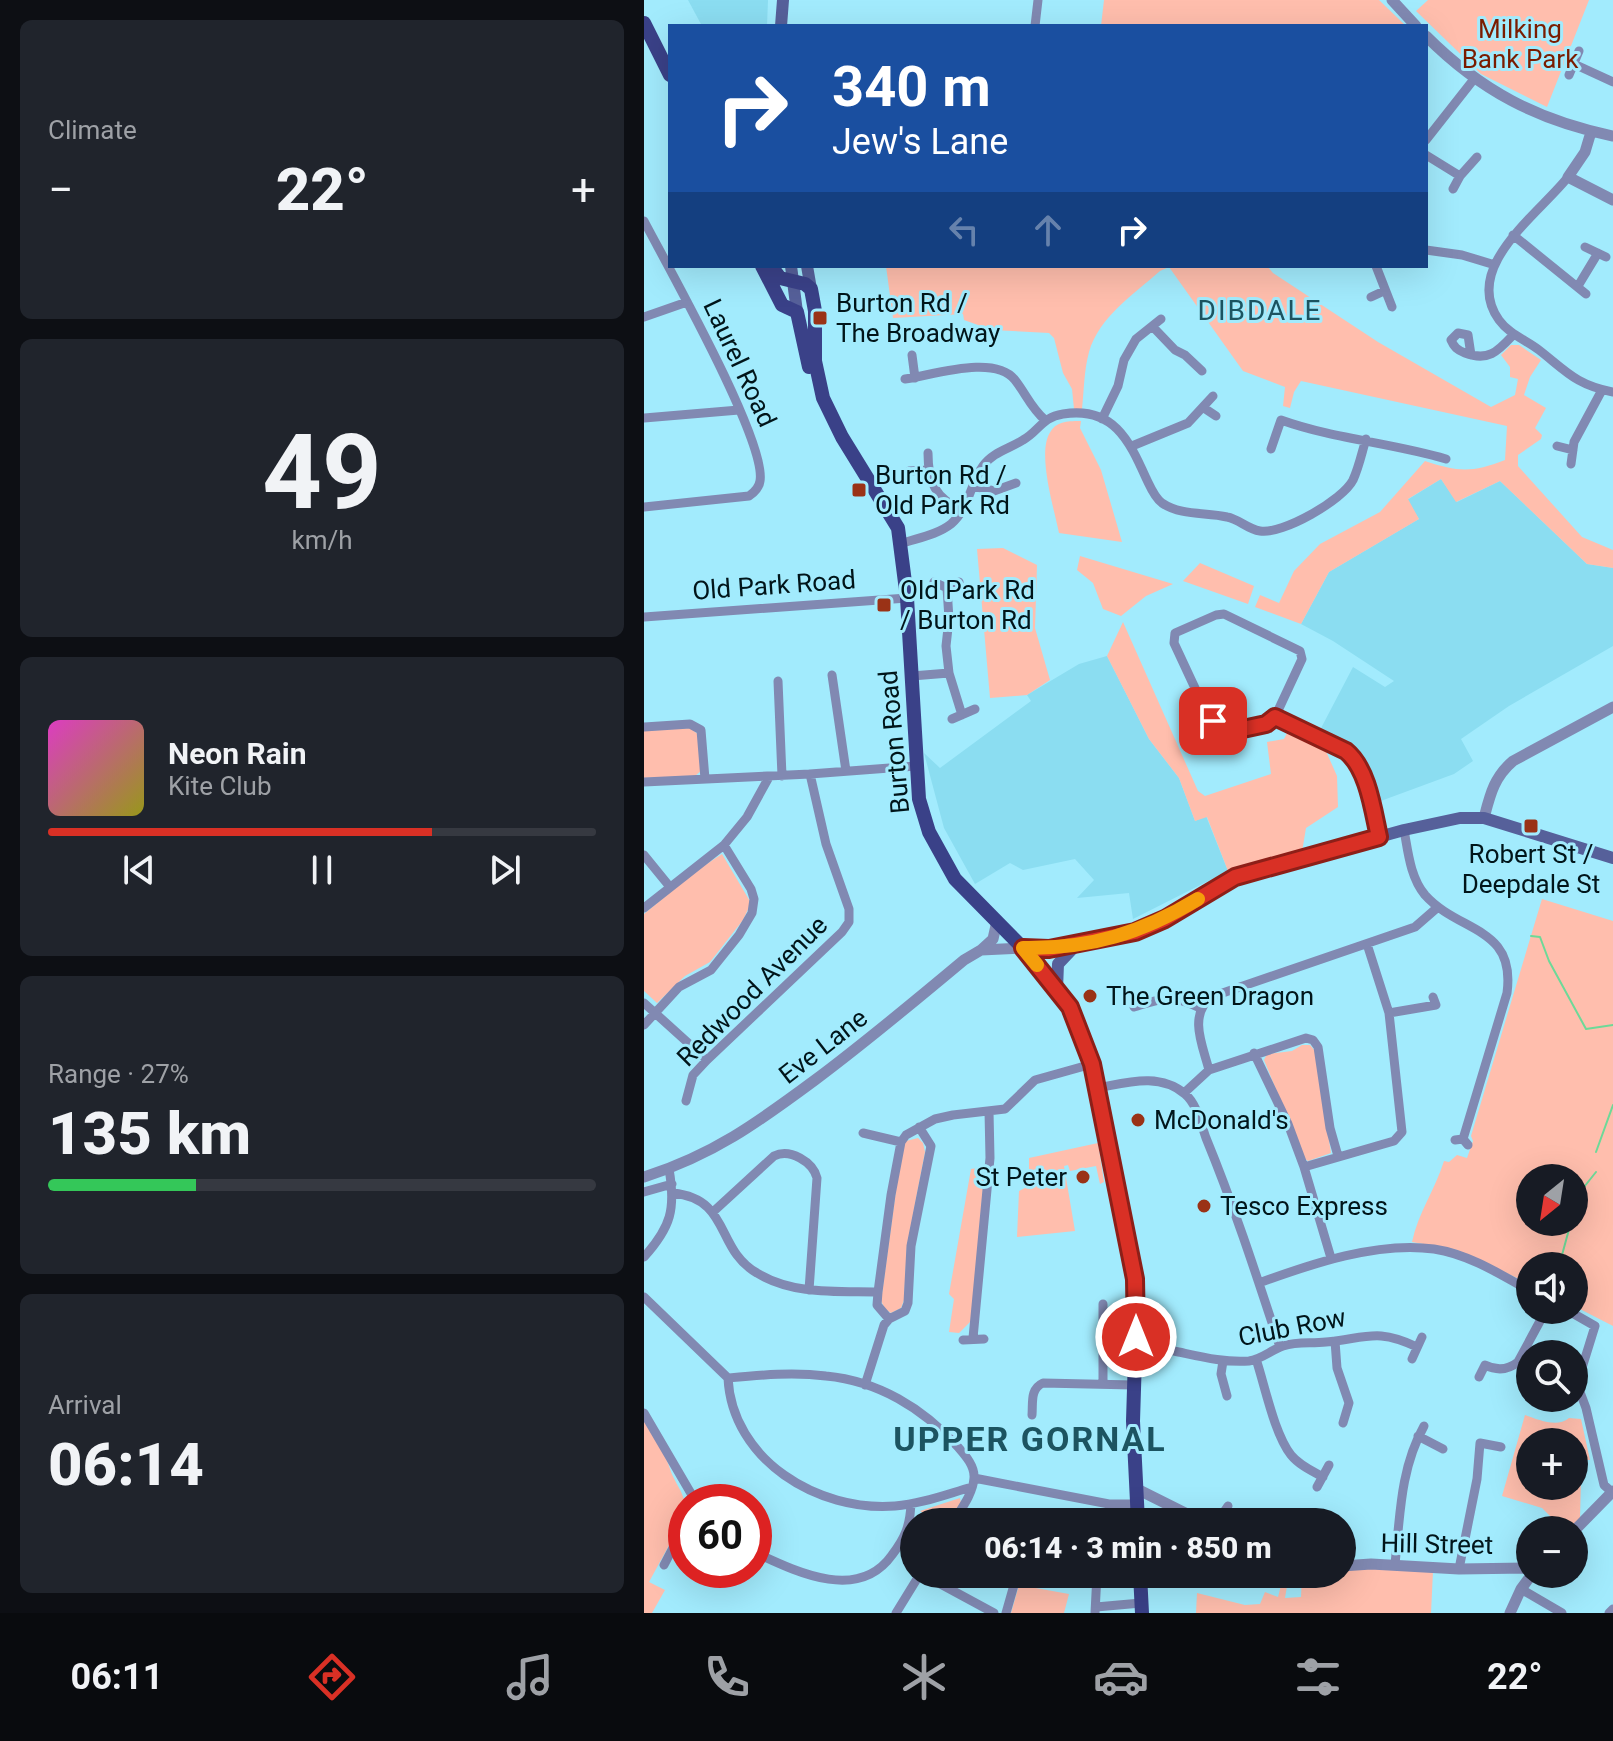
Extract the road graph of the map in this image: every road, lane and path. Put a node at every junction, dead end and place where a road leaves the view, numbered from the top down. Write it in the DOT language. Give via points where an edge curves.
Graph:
graph roads {
  1 [pos="783,0"];
  2 [pos="1038,0"];
  3 [pos="1392,0"];
  4 [pos="644,23"];
  5 [pos="781,24"];
  6 [pos="1035,24"];
  7 [pos="1414,24"];
  8 [pos="1428,38"];
  9 [pos="648,46"];
  10 [pos="1579,51"];
  11 [pos="1574,64"];
  12 [pos="668,72"];
  13 [pos="1569,75"];
  14 [pos="1474,79"];
  15 [pos="1613,82"];
  16 [pos="1591,132"];
  17 [pos="1613,136"];
  18 [pos="1428,137"];
  19 [pos="1428,156"];
  20 [pos="1477,157"];
  21 [pos="1460,176"];
  22 [pos="1568,177"];
  23 [pos="1453,189"];
  24 [pos="1613,200"];
  25 [pos="645,225"];
  26 [pos="1513,235"];
  27 [pos="1585,247"];
  28 [pos="1428,250"];
  29 [pos="1495,265"];
  30 [pos="668,267"];
  31 [pos="668,268"];
  32 [pos="763,268"];
  33 [pos="772,268"];
  34 [pos="791,268"];
  35 [pos="807,268"];
  36 [pos="1377,268"];
  37 [pos="793,282"];
  38 [pos="1384,291"];
  39 [pos="812,294"];
  40 [pos="1371,297"];
  41 [pos="687,302"];
  42 [pos="1392,307"];
  43 [pos="797,312"];
  44 [pos="644,317"];
  45 [pos="1514,334"];
  46 [pos="912,355"];
  47 [pos="1471,355"];
  48 [pos="1202,371"];
  49 [pos="1602,390"];
  50 [pos="1613,392"];
  51 [pos="1213,396"];
  52 [pos="1204,408"];
  53 [pos="1284,409"];
  54 [pos="739,410"];
  55 [pos="1216,416"];
  56 [pos="644,418"];
  57 [pos="1102,419"];
  58 [pos="1045,420"];
  59 [pos="1281,420"];
  60 [pos="1366,439"];
  61 [pos="1132,446"];
  62 [pos="1557,446"];
  63 [pos="1271,449"];
  64 [pos="1573,450"];
  65 [pos="928,453"];
  66 [pos="1446,459"];
  67 [pos="1571,464"];
  68 [pos="928,470"];
  69 [pos="909,471"];
  70 [pos="1016,483"];
  71 [pos="973,486"];
  72 [pos="644,507"];
  73 [pos="962,510"];
  74 [pos="900,544"];
  75 [pos="934,582"];
  76 [pos="959,582"];
  77 [pos="947,588"];
  78 [pos="907,598"];
  79 [pos="644,617"];
  80 [pos="949,673"];
  81 [pos="832,675"];
  82 [pos="912,676"];
  83 [pos="778,681"];
  84 [pos="1613,707"];
  85 [pos="975,709"];
  86 [pos="962,715"];
  87 [pos="1275,717"];
  88 [pos="952,719"];
  89 [pos="644,727"];
  90 [pos="916,766"];
  91 [pos="846,771"];
  92 [pos="810,774"];
  93 [pos="782,776"];
  94 [pos="769,777"];
  95 [pos="705,779"];
  96 [pos="644,782"];
  97 [pos="1484,818"];
  98 [pos="1404,830"];
  99 [pos="1379,837"];
  100 [pos="724,845"];
  101 [pos="644,855"];
  102 [pos="1613,858"];
  103 [pos="670,887"];
  104 [pos="1438,907"];
  105 [pos="644,908"];
  106 [pos="997,921"];
  107 [pos="1367,944"];
  108 [pos="1076,945"];
  109 [pos="1023,948"];
  110 [pos="981,950"];
  111 [pos="1057,989"];
  112 [pos="1433,997"];
  113 [pos="644,1003"];
  114 [pos="1134,1007"];
  115 [pos="1200,1008"];
  116 [pos="655,1013"];
  117 [pos="1389,1013"];
  118 [pos="644,1025"];
  119 [pos="1254,1053"];
  120 [pos="707,1060"];
  121 [pos="1092,1064"];
  122 [pos="1209,1070"];
  123 [pos="1097,1088"];
  124 [pos="1184,1093"];
  125 [pos="686,1101"];
  126 [pos="989,1111"];
  127 [pos="919,1127"];
  128 [pos="863,1133"];
  129 [pos="1462,1141"];
  130 [pos="901,1142"];
  131 [pos="1338,1156"];
  132 [pos="1304,1167"];
  133 [pos="669,1169"];
  134 [pos="644,1177"];
  135 [pos="672,1188"];
  136 [pos="644,1192"];
  137 [pos="714,1211"];
  138 [pos="644,1257"];
  139 [pos="1331,1258"];
  140 [pos="1259,1283"];
  141 [pos="1516,1283"];
  142 [pos="809,1290"];
  143 [pos="878,1292"];
  144 [pos="644,1297"];
  145 [pos="1103,1304"];
  146 [pos="889,1319"];
  147 [pos="1588,1322"];
  148 [pos="1538,1324"];
  149 [pos="1422,1337"];
  150 [pos="973,1339"];
  151 [pos="1335,1341"];
  152 [pos="1280,1347"];
  153 [pos="1417,1347"];
  154 [pos="1174,1351"];
  155 [pos="1256,1359"];
  156 [pos="1412,1359"];
  157 [pos="1223,1361"];
  158 [pos="1479,1377"];
  159 [pos="728,1378"];
  160 [pos="1103,1384"];
  161 [pos="865,1385"];
  162 [pos="1133,1385"];
  163 [pos="1227,1396"];
  164 [pos="1349,1403"];
  165 [pos="1360,1405"];
  166 [pos="644,1413"];
  167 [pos="1032,1415"];
  168 [pos="1343,1423"];
  169 [pos="1424,1426"];
  170 [pos="1418,1436"];
  171 [pos="1501,1447"];
  172 [pos="1443,1449"];
  173 [pos="1329,1465"];
  174 [pos="1323,1477"];
  175 [pos="973,1483"];
  176 [pos="685,1484"];
  177 [pos="1317,1487"];
  178 [pos="1612,1492"];
  179 [pos="1137,1497"];
  180 [pos="911,1504"];
  181 [pos="960,1508"];
  182 [pos="1137,1508"];
  183 [pos="1166,1508"];
  184 [pos="1588,1517"];
  185 [pos="668,1557"];
  186 [pos="772,1559"];
  187 [pos="1395,1564"];
  188 [pos="664,1565"];
  189 [pos="1356,1565"];
  190 [pos="1516,1568"];
  191 [pos="1459,1569"];
  192 [pos="912,1588"];
  193 [pos="947,1588"];
  194 [pos="1013,1588"];
  195 [pos="1097,1588"];
  196 [pos="1141,1588"];
  197 [pos="1521,1589"];
  198 [pos="1142,1608"];
  199 [pos="1096,1610"];
  200 [pos="896,1613"];
  201 [pos="994,1613"];
  202 [pos="1006,1613"];
  203 [pos="1510,1613"];
  204 [pos="1562,1613"];
  1 -- 5 [label="main road"];
  2 -- 6 [label="street"];
  3 -- 7 [label="street"];
  4 -- 9 [label="main road"];
  8 -- 14 [label="street"];
  9 -- 12 [label="main road"];
  10 -- 11 [label="street"];
  11 -- 13 [label="street"];
  11 -- 15 [label="street"];
  14 -- 16 [label="street" via="1540,116"];
  14 -- 18 [label="street"];
  16 -- 17 [label="street"];
  16 -- 22 [label="street"];
  19 -- 21 [label="street"];
  20 -- 21 [label="street"];
  21 -- 23 [label="street"];
  22 -- 24 [label="street"];
  22 -- 26 [label="street"];
  25 -- 30 [label="street, Laurel Road"];
  26 -- 27 [label="street" via="1582,290 1602,255"];
  26 -- 29 [label="street"];
  28 -- 29 [label="street"];
  29 -- 45 [label="street" via="1488,285 1491,299 1498,318"];
  31 -- 41 [label="street, Laurel Road"];
  32 -- 43 [label="main road" via="782,305"];
  33 -- 37 [label="main road" via="780,278"];
  34 -- 37 [label="main road"];
  35 -- 39 [label="main road"];
  36 -- 38 [label="street"];
  37 -- 39 [label="main road" via="805,284"];
  37 -- 43 [label="main road"];
  38 -- 40 [label="street"];
  38 -- 42 [label="street"];
  39 -- 43 [label="main road"];
  39 -- 74 [label="main road" via="815,361 823,398 898,528"];
  41 -- 44 [label="street"];
  41 -- 54 [label="street, Laurel Road"];
  43 -- 74 [label="main road" via="822,412"];
  45 -- 47 [label="street" via="1490,356"];
  45 -- 49 [label="street" via="1572,378"];
  46 -- 58 [label="street" via="910,378 978,366 1001,370"];
  48 -- 57 [label="street" via="1195,356 1175,350 1157,323 1136,339"];
  49 -- 50 [label="street"];
  49 -- 64 [label="street"];
  51 -- 52 [label="street"];
  52 -- 55 [label="street"];
  52 -- 61 [label="street" via="1181,427"];
  53 -- 59 [label="street"];
  54 -- 56 [label="street"];
  54 -- 72 [label="street, Laurel Road" via="754,444 759,486 749,496 728,500"];
  57 -- 58 [label="street" via="1066,413"];
  57 -- 61 [label="street"];
  58 -- 71 [label="street" via="984,464"];
  59 -- 60 [label="street"];
  59 -- 63 [label="street"];
  60 -- 61 [label="street" via="1352,482 1340,494 1270,532 1161,503"];
  60 -- 66 [label="street"];
  62 -- 64 [label="street"];
  64 -- 67 [label="street"];
  65 -- 68 [label="street"];
  68 -- 69 [label="street"];
  68 -- 73 [label="street" via="937,494"];
  70 -- 71 [label="street" via="1007,494"];
  71 -- 73 [label="street"];
  73 -- 74 [label="street" via="939,531"];
  74 -- 78 [label="main road, Burton Road"];
  75 -- 77 [label="street"];
  76 -- 77 [label="street"];
  77 -- 80 [label="street"];
  78 -- 79 [label="street, Old Park Road"];
  78 -- 82 [label="main road, Burton Road"];
  80 -- 82 [label="street"];
  80 -- 86 [label="street"];
  81 -- 91 [label="street"];
  82 -- 90 [label="main road, Burton Road"];
  83 -- 93 [label="street"];
  84 -- 97 [label="street" via="1513,761 1496,778"];
  85 -- 86 [label="street"];
  86 -- 88 [label="street"];
  87 -- 87 [label="street" via="1237,731 1217,726 1174,643 1175,633 1224,614 1300,651 1302,659"];
  87 -- 99 [label="street" via="1354,758"];
  89 -- 95 [label="street" via="690,724 701,730"];
  90 -- 91 [label="street"];
  90 -- 106 [label="main road, Burton Road" via="924,819 940,856"];
  91 -- 92 [label="street"];
  92 -- 93 [label="street"];
  92 -- 120 [label="street, Redwood Avenue" via="849,922"];
  93 -- 94 [label="street"];
  94 -- 95 [label="street"];
  94 -- 100 [label="street"];
  95 -- 96 [label="street"];
  97 -- 98 [label="main road"];
  97 -- 102 [label="main road"];
  98 -- 99 [label="main road"];
  98 -- 104 [label="street" via="1414,875"];
  99 -- 108 [label="main road" via="1235,877 1135,932"];
  100 -- 103 [label="street"];
  100 -- 116 [label="street" via="751,889 752,913 717,964 679,987"];
  101 -- 103 [label="street"];
  103 -- 105 [label="street"];
  104 -- 107 [label="street" via="1415,927"];
  104 -- 129 [label="street" via="1493,940 1504,954 1509,975"];
  106 -- 109 [label="main road, Burton Road"];
  106 -- 110 [label="street" via="993,939"];
  107 -- 115 [label="street" via="1215,994"];
  107 -- 117 [label="street"];
  108 -- 109 [label="main road"];
  108 -- 111 [label="main road" via="1058,964"];
  109 -- 110 [label="street"];
  109 -- 111 [label="main road, Burton Road"];
  110 -- 133 [label="street, Eve Lane" via="771,1114"];
  111 -- 121 [label="main road, Burton Road" via="1070,1007"];
  112 -- 117 [label="street" via="1436,1005"];
  113 -- 116 [label="street"];
  114 -- 115 [label="street" via="1166,997"];
  115 -- 122 [label="street" via="1197,1025"];
  116 -- 118 [label="street"];
  116 -- 120 [label="street"];
  117 -- 131 [label="street" via="1402,1132 1394,1141"];
  119 -- 122 [label="street"];
  119 -- 131 [label="street" via="1313,1040"];
  119 -- 132 [label="street"];
  120 -- 125 [label="street, Redwood Avenue" via="693,1075"];
  121 -- 123 [label="main road, Burton Road"];
  121 -- 126 [label="street" via="1035,1080 1005,1109"];
  122 -- 124 [label="street"];
  123 -- 124 [label="street" via="1141,1080 1170,1084"];
  123 -- 162 [label="main road, Burton Road" via="1135,1279"];
  124 -- 140 [label="street" via="1217,1163"];
  126 -- 127 [label="street" via="953,1115"];
  126 -- 150 [label="street" via="990,1158"];
  127 -- 130 [label="street"];
  127 -- 146 [label="street" via="931,1146 911,1246 908,1303 905,1311"];
  128 -- 130 [label="street"];
  130 -- 143 [label="street"];
  131 -- 132 [label="street"];
  132 -- 139 [label="street"];
  133 -- 134 [label="street, Eve Lane"];
  133 -- 135 [label="street"];
  135 -- 136 [label="street"];
  135 -- 137 [label="street"];
  135 -- 138 [label="street" via="662,1238"];
  137 -- 142 [label="street" via="741,1261 772,1281"];
  137 -- 142 [label="street" via="774,1156 787,1153 810,1164 817,1178"];
  139 -- 140 [label="street"];
  139 -- 141 [label="street" via="1409,1247 1436,1249"];
  140 -- 152 [label="street"];
  142 -- 143 [label="street"];
  143 -- 146 [label="street" via="877,1305"];
  144 -- 159 [label="street"];
  145 -- 160 [label="street"];
  146 -- 161 [label="street"];
  147 -- 178 [label="street" via="1595,1326 1577,1384 1604,1485"];
  148 -- 158 [label="street" via="1518,1362 1500,1369 1485,1365"];
  149 -- 153 [label="street"];
  151 -- 152 [label="street, Club Row"];
  151 -- 153 [label="street, Club Row" via="1386,1335"];
  151 -- 164 [label="street"];
  152 -- 155 [label="street, Club Row"];
  153 -- 156 [label="street"];
  154 -- 157 [label="street, Club Row"];
  155 -- 157 [label="street, Club Row"];
  155 -- 174 [label="street" via="1283,1441 1291,1455"];
  157 -- 163 [label="street"];
  159 -- 161 [label="street" via="828,1376"];
  159 -- 180 [label="street" via="738,1419 757,1449 782,1473 822,1497 846,1503"];
  160 -- 162 [label="street"];
  160 -- 167 [label="street" via="1043,1383 1033,1392"];
  161 -- 175 [label="street" via="898,1398 933,1422 969,1460"];
  162 -- 179 [label="main road, Burton Road"];
  164 -- 165 [label="street"];
  164 -- 168 [label="street"];
  166 -- 176 [label="street"];
  169 -- 170 [label="street"];
  170 -- 172 [label="street"];
  170 -- 187 [label="street" via="1403,1486"];
  171 -- 191 [label="street" via="1480,1443"];
  173 -- 174 [label="street"];
  174 -- 177 [label="street"];
  175 -- 179 [label="street" via="1109,1504"];
  175 -- 180 [label="street"];
  175 -- 181 [label="street"];
  178 -- 184 [label="street"];
  179 -- 182 [label="main road, Burton Road"];
  179 -- 183 [label="street"];
  180 -- 186 [label="street" via="905,1536 886,1563 865,1577 818,1577"];
  185 -- 188 [label="street"];
  187 -- 189 [label="street, Hill Street"];
  187 -- 191 [label="street, Hill Street"];
  190 -- 191 [label="street, Hill Street"];
  192 -- 200 [label="street"];
  193 -- 201 [label="street"];
  194 -- 202 [label="street"];
  195 -- 199 [label="street"];
  196 -- 198 [label="main road"];
  197 -- 203 [label="street"];
  197 -- 204 [label="street"];
  198 -- 199 [label="street"];
}
